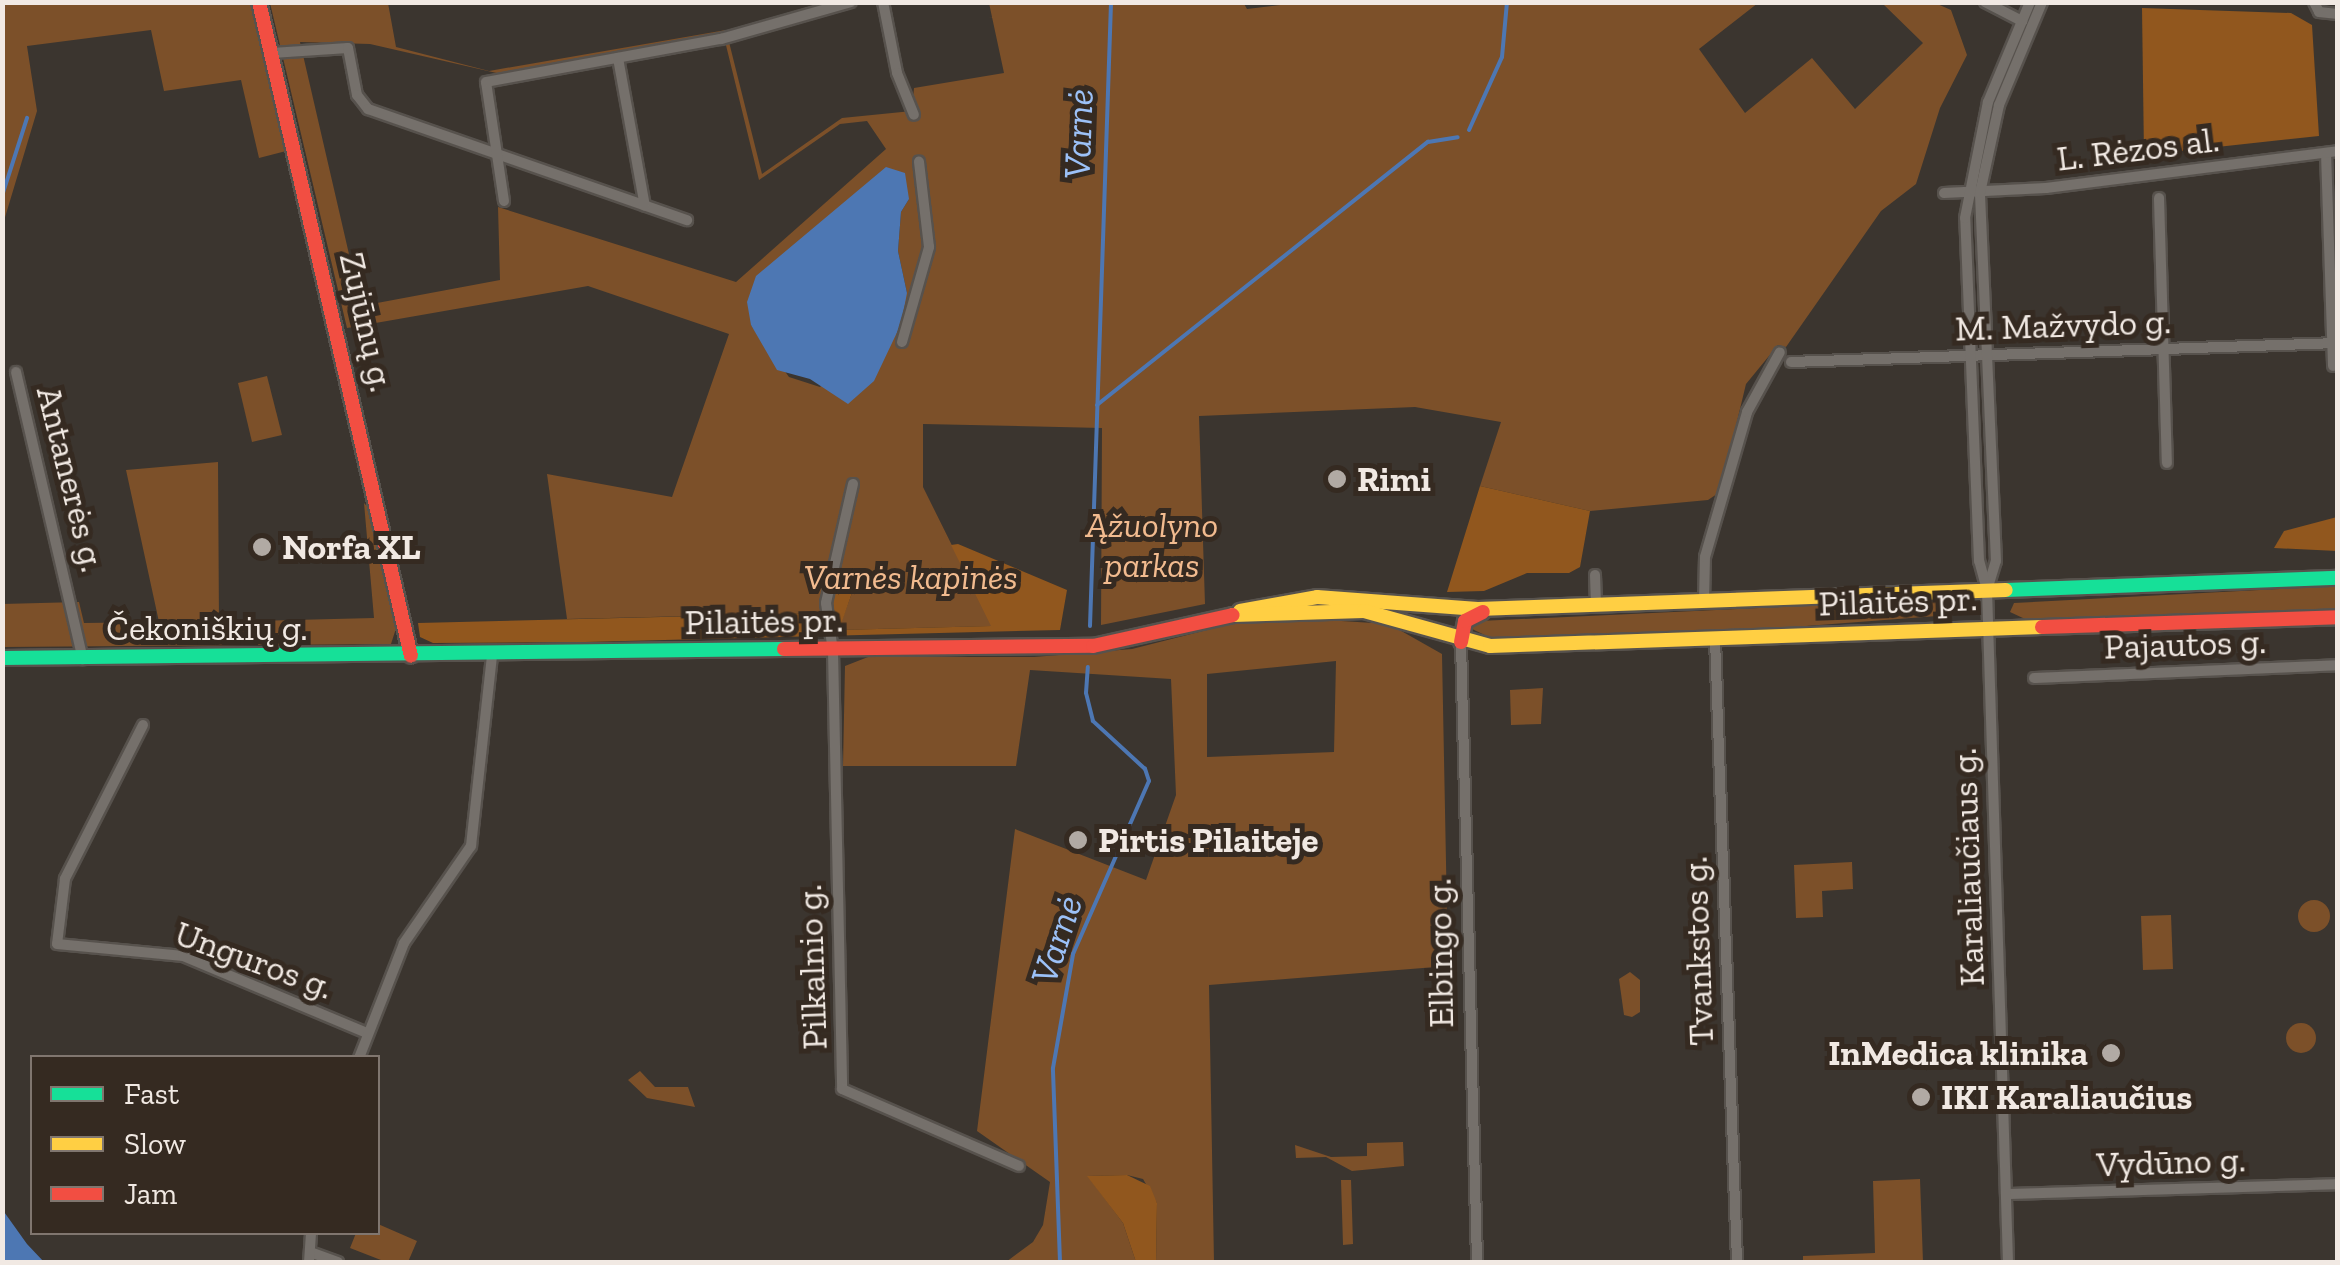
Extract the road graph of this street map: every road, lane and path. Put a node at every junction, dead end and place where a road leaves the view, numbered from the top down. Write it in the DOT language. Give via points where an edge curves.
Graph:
graph roads {
  1 [pos="260,2"];
  2 [pos="850,2"];
  3 [pos="883,2"];
  4 [pos="1986,2"];
  5 [pos="2030,2"];
  6 [pos="2042,2"];
  7 [pos="2314,2"];
  8 [pos="2338,14"];
  9 [pos="2022,21"];
  10 [pos="272,53"];
  11 [pos="618,58"];
  12 [pos="914,115"];
  13 [pos="2332,152"];
  14 [pos="497,156"];
  15 [pos="919,162"];
  16 [pos="1944,193"];
  17 [pos="1974,193"];
  18 [pos="2159,198"];
  19 [pos="504,201"];
  20 [pos="644,206"];
  21 [pos="687,220"];
  22 [pos="902,342"];
  23 [pos="2335,343"];
  24 [pos="2164,349"];
  25 [pos="1780,352"];
  26 [pos="1976,356"];
  27 [pos="1791,362"];
  28 [pos="2333,366"];
  29 [pos="16,372"];
  30 [pos="2166,463"];
  31 [pos="854,484"];
  32 [pos="1595,575"];
  33 [pos="2338,578"];
  34 [pos="1986,590"];
  35 [pos="1704,601"];
  36 [pos="1596,605"];
  37 [pos="1497,608"];
  38 [pos="1233,615"];
  39 [pos="2338,617"];
  40 [pos="1987,628"];
  41 [pos="1715,638"];
  42 [pos="1462,642"];
  43 [pos="833,650"];
  44 [pos="492,655"];
  45 [pos="411,656"];
  46 [pos="2,658"];
  47 [pos="83,658"];
  48 [pos="2338,665"];
  49 [pos="2034,678"];
  50 [pos="144,726"];
  51 [pos="367,1033"];
  52 [pos="360,1055"];
  53 [pos="1019,1166"];
  54 [pos="2338,1184"];
  55 [pos="2006,1194"];
  56 [pos="310,1257"];
  57 [pos="338,1262"];
  58 [pos="1477,1262"];
  59 [pos="1737,1262"];
  60 [pos="2008,1262"];
  1 -- 10 [label="main road, Zujūnų g."];
  2 -- 11 [label="street" via="721,39"];
  3 -- 12 [label="street" via="897,73"];
  4 -- 9 [label="street"];
  5 -- 9 [label="street, Karaliaučiaus g."];
  6 -- 17 [label="street, Karaliaučiaus g." via="1999,105"];
  7 -- 8 [label="street" via="2323,14"];
  9 -- 17 [label="street, Karaliaučiaus g." via="1988,102"];
  10 -- 14 [label="street" via="348,48 357,95 368,109"];
  10 -- 45 [label="main road, Zujūnų g."];
  11 -- 14 [label="street" via="486,82"];
  11 -- 20 [label="street"];
  13 -- 17 [label="street, L. Rėzos al."];
  13 -- 23 [label="street"];
  14 -- 19 [label="street"];
  14 -- 20 [label="street"];
  15 -- 22 [label="street" via="929,247"];
  16 -- 17 [label="street, L. Rėzos al."];
  17 -- 26 [label="street, Karaliaučiaus g."];
  18 -- 24 [label="street"];
  20 -- 21 [label="street"];
  23 -- 24 [label="street, M. Mažvydo g."];
  23 -- 28 [label="street"];
  24 -- 26 [label="street, M. Mažvydo g."];
  24 -- 30 [label="street"];
  25 -- 35 [label="street" via="1747,412 1705,557"];
  26 -- 27 [label="street, M. Mažvydo g."];
  26 -- 34 [label="street, Karaliaučiaus g." via="1979,561"];
  29 -- 47 [label="street, Antanerės g."];
  31 -- 43 [label="street" via="826,590"];
  32 -- 36 [label="street"];
  33 -- 34 [label="main road, Pilaitės pr."];
  34 -- 35 [label="main road, Pilaitės pr."];
  34 -- 40 [label="street, Karaliaučiaus g."];
  35 -- 36 [label="main road, Pilaitės pr."];
  36 -- 37 [label="main road, Pilaitės pr."];
  37 -- 38 [label="main road, Pilaitės pr." via="1318,596 1258,603"];
  37 -- 42 [label="main road" via="1464,621"];
  38 -- 42 [label="main road, Pilaitės pr." via="1364,611"];
  38 -- 43 [label="main road, Pilaitės pr." via="1111,644"];
  39 -- 40 [label="main road, Pilaitės pr."];
  40 -- 41 [label="main road, Pilaitės pr."];
  40 -- 55 [label="street, Karaliaučiaus g."];
  41 -- 42 [label="main road, Pilaitės pr."];
  41 -- 59 [label="street, Tvankstos g."];
  42 -- 58 [label="street, Elbingo g."];
  43 -- 44 [label="main road, Pilaitės pr."];
  43 -- 53 [label="street, Pilkalnio g." via="842,1089"];
  44 -- 45 [label="main road, Pilaitės pr."];
  44 -- 51 [label="street" via="478,808 464,862 404,942"];
  45 -- 47 [label="main road, Čekoniškių g."];
  46 -- 47 [label="main road, Čekoniškių g."];
  48 -- 49 [label="street, Pajautos g."];
  50 -- 51 [label="street, Unguros g." via="65,879 58,944 183,956"];
  51 -- 52 [label="street"];
  54 -- 55 [label="street, Vydūno g."];
  55 -- 60 [label="street, Karaliaučiaus g."];
  56 -- 57 [label="street"];
}
